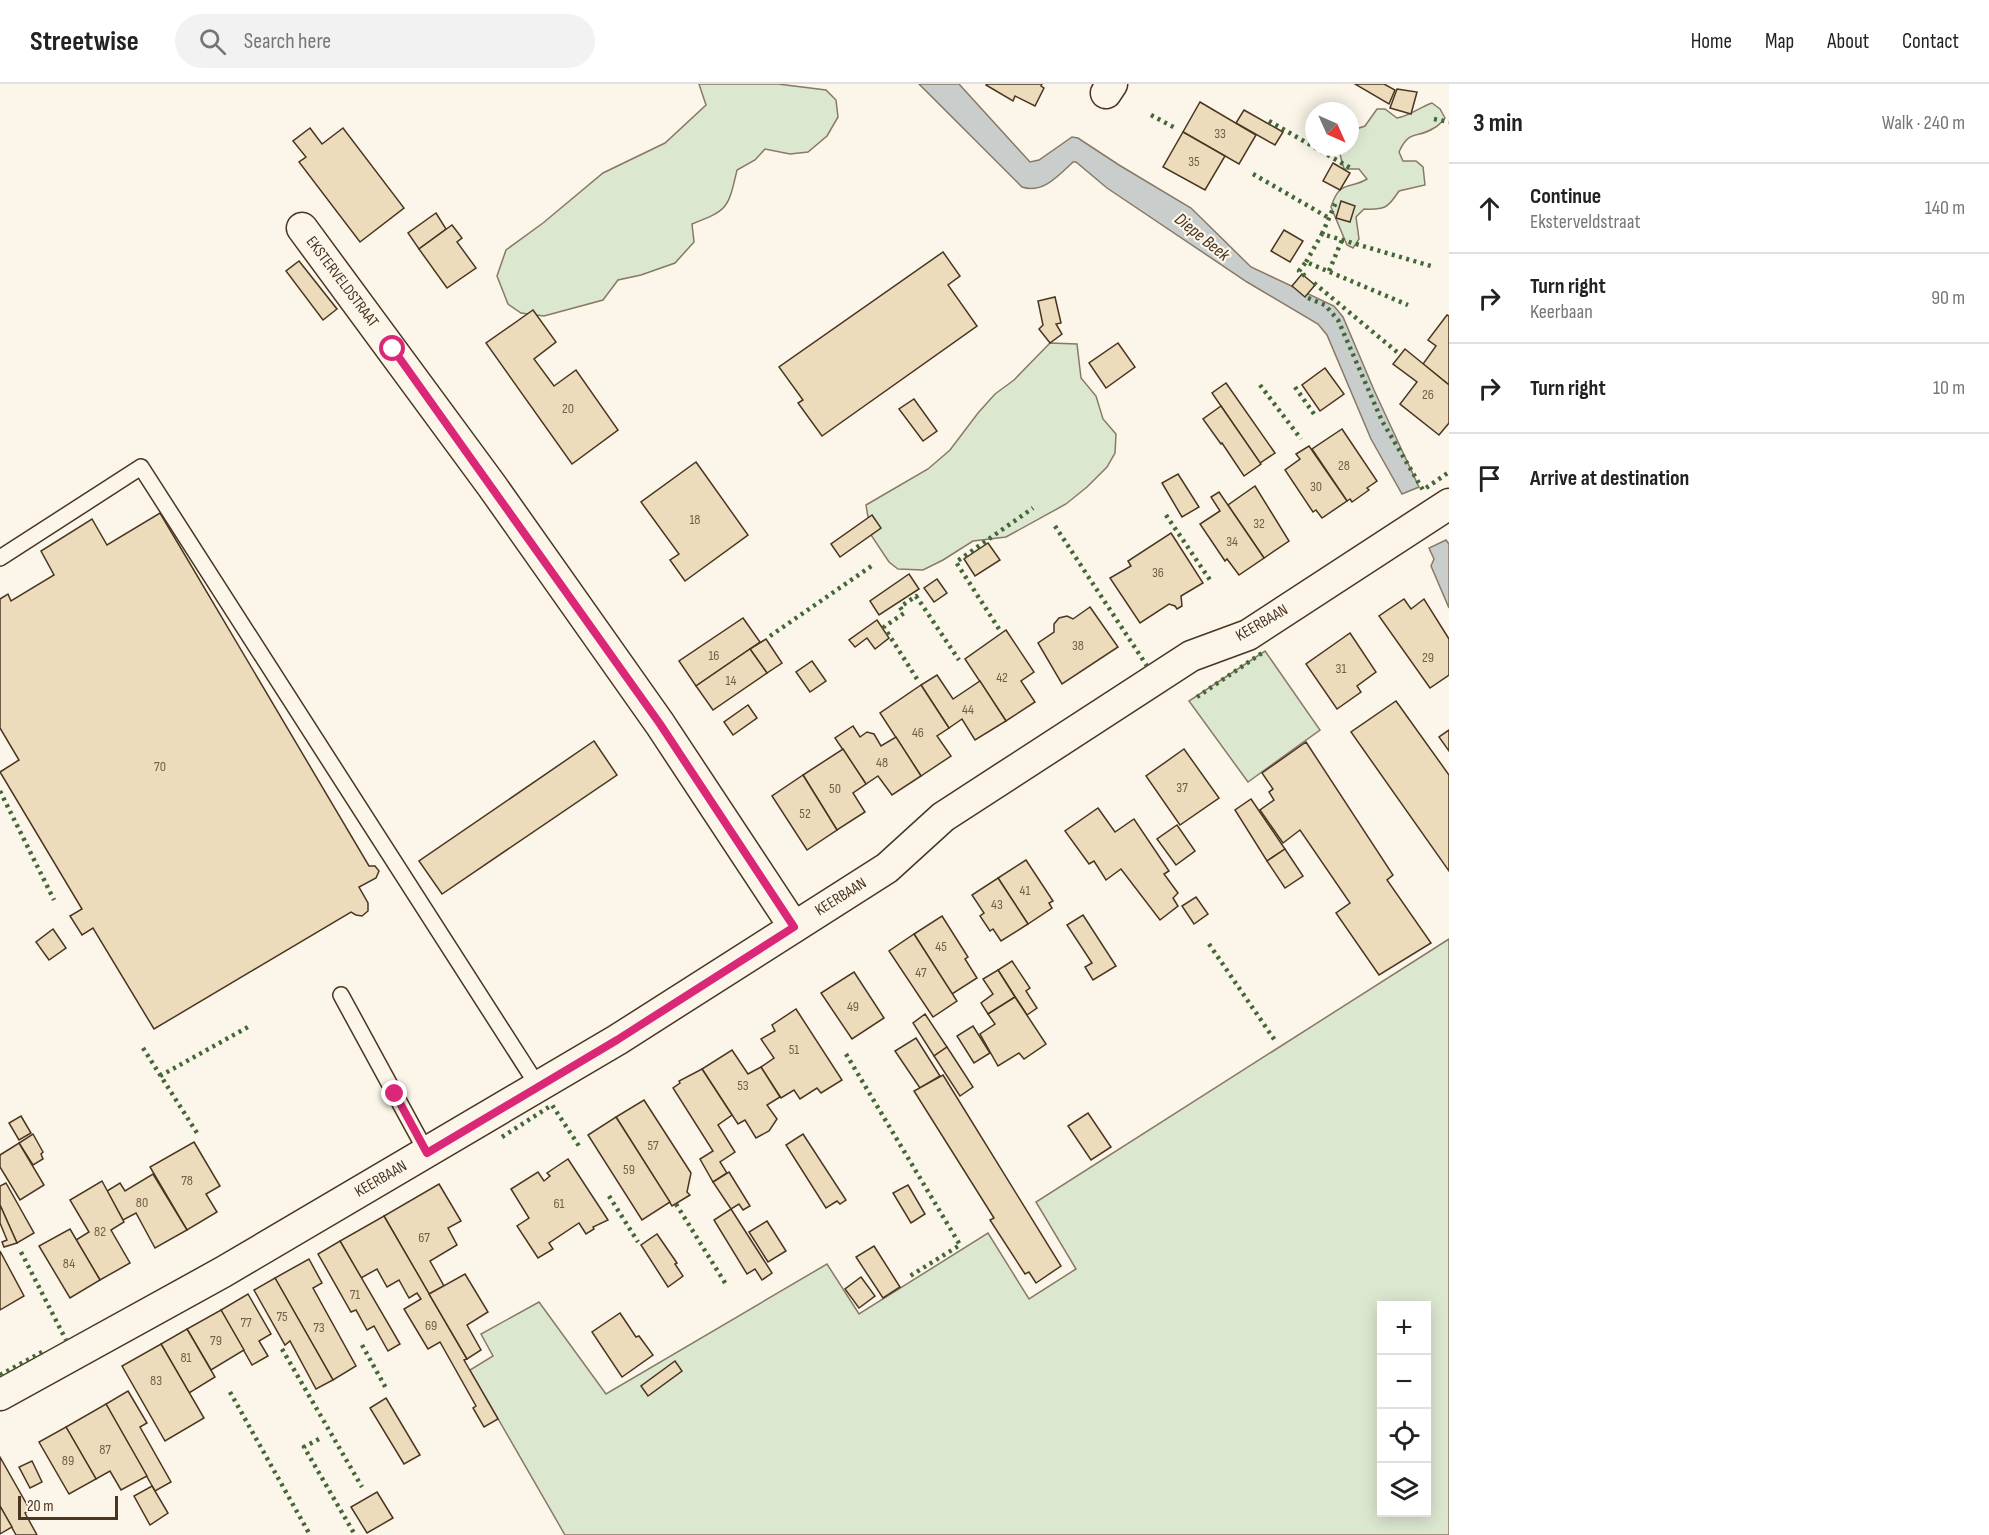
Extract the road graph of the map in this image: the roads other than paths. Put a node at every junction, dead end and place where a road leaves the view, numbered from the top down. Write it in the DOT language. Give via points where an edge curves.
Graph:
graph roads {
  1 [pos="302,228"];
  2 [pos="1449,504"];
  3 [pos="0,558"];
  4 [pos="794,927"];
  5 [pos="341,995"];
  6 [pos="538,1086"];
  7 [pos="427,1153"];
  8 [pos="0,1395"];
  1 -- 4 [label="street, EKSTERVELDSTRAAT" via="492,486 660,724"];
  2 -- 4 [label="street, KEERBAAN" via="1248,635 1191,656 943,817 887,868"];
  3 -- 6 [label="lane" via="141,467"];
  4 -- 6 [label="street, KEERBAAN"];
  5 -- 7 [label="lane"];
  6 -- 7 [label="street, KEERBAAN"];
  7 -- 8 [label="street, KEERBAAN"];
}
